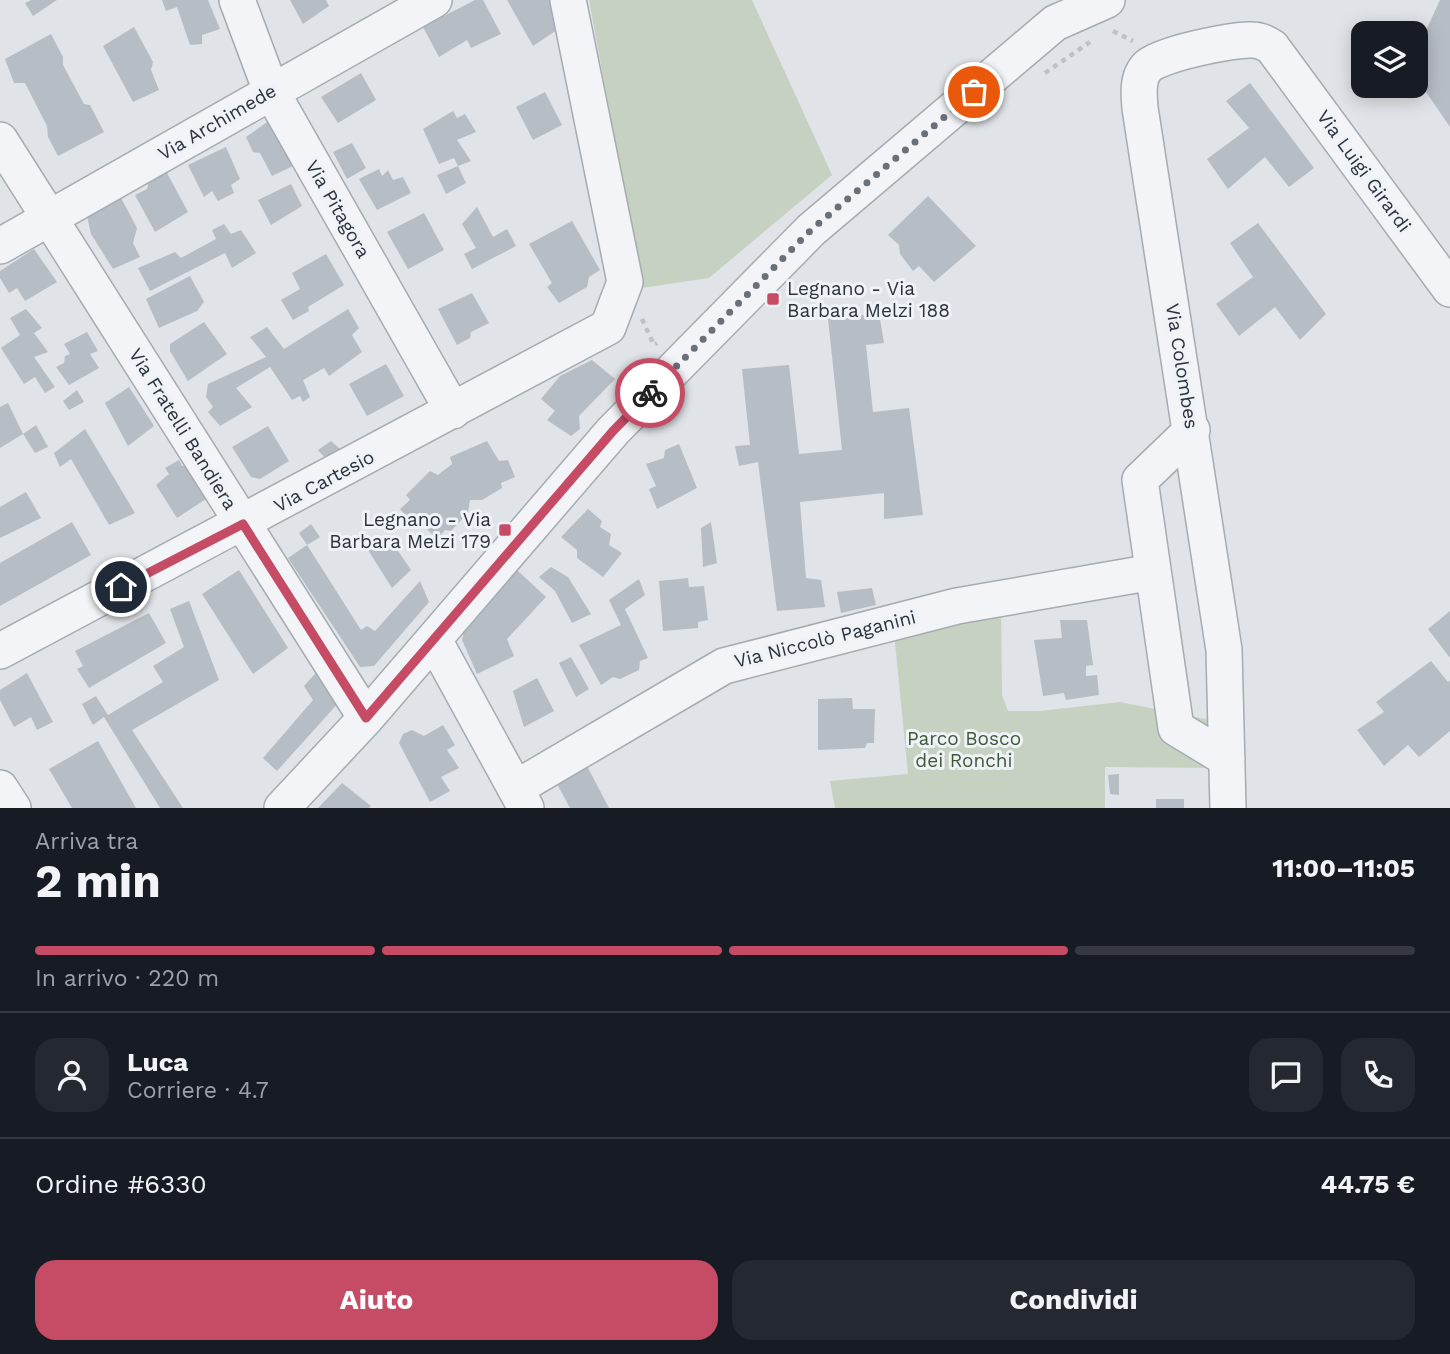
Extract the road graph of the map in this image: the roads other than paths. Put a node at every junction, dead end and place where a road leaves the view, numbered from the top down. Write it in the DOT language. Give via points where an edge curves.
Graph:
graph roads {
  1 [pos="237,0"];
  2 [pos="435,0"];
  3 [pos="568,0"];
  4 [pos="1107,0"];
  5 [pos="1278,53"];
  6 [pos="271,91"];
  7 [pos="0,140"];
  8 [pos="50,218"];
  9 [pos="0,246"];
  10 [pos="1450,289"];
  11 [pos="453,411"];
  12 [pos="1192,430"];
  13 [pos="243,524"];
  14 [pos="1153,572"];
  15 [pos="434,640"];
  16 [pos="0,651"];
  17 [pos="366,718"];
  18 [pos="1227,759"];
  19 [pos="0,788"];
  20 [pos="521,798"];
  21 [pos="13,808"];
  22 [pos="282,808"];
  23 [pos="1228,808"];
  1 -- 6 [label="street, Via Pitagora"];
  2 -- 6 [label="street, Via Archimede"];
  3 -- 11 [label="street, Via Cartesio" via="625,282 608,327"];
  4 -- 15 [label="street" via="1055,23 811,230 613,431"];
  5 -- 10 [label="street, Via Luigi Girardi"];
  5 -- 12 [label="street, Via Colombes" via="1265,43 1239,41 1163,58 1145,69 1140,79 1140,108"];
  6 -- 8 [label="street, Via Archimede"];
  6 -- 11 [label="street, Via Pitagora"];
  7 -- 8 [label="street, Via Fratelli Bandiera"];
  8 -- 9 [label="street, Via Archimede"];
  8 -- 13 [label="street, Via Fratelli Bandiera"];
  11 -- 13 [label="street, Via Cartesio"];
  12 -- 14 [label="street" via="1140,480"];
  12 -- 18 [label="street, Via Colombes" via="1224,650"];
  13 -- 16 [label="street, Via Cartesio"];
  13 -- 17 [label="street, Via Fratelli Bandiera"];
  14 -- 18 [label="street" via="1176,728"];
  14 -- 20 [label="street, Via Niccolò Paganini" via="957,606 724,666"];
  15 -- 17 [label="street"];
  15 -- 20 [label="street"];
  17 -- 22 [label="street"];
  18 -- 23 [label="street, Via Colombes"];
  19 -- 21 [label="street"];
}
